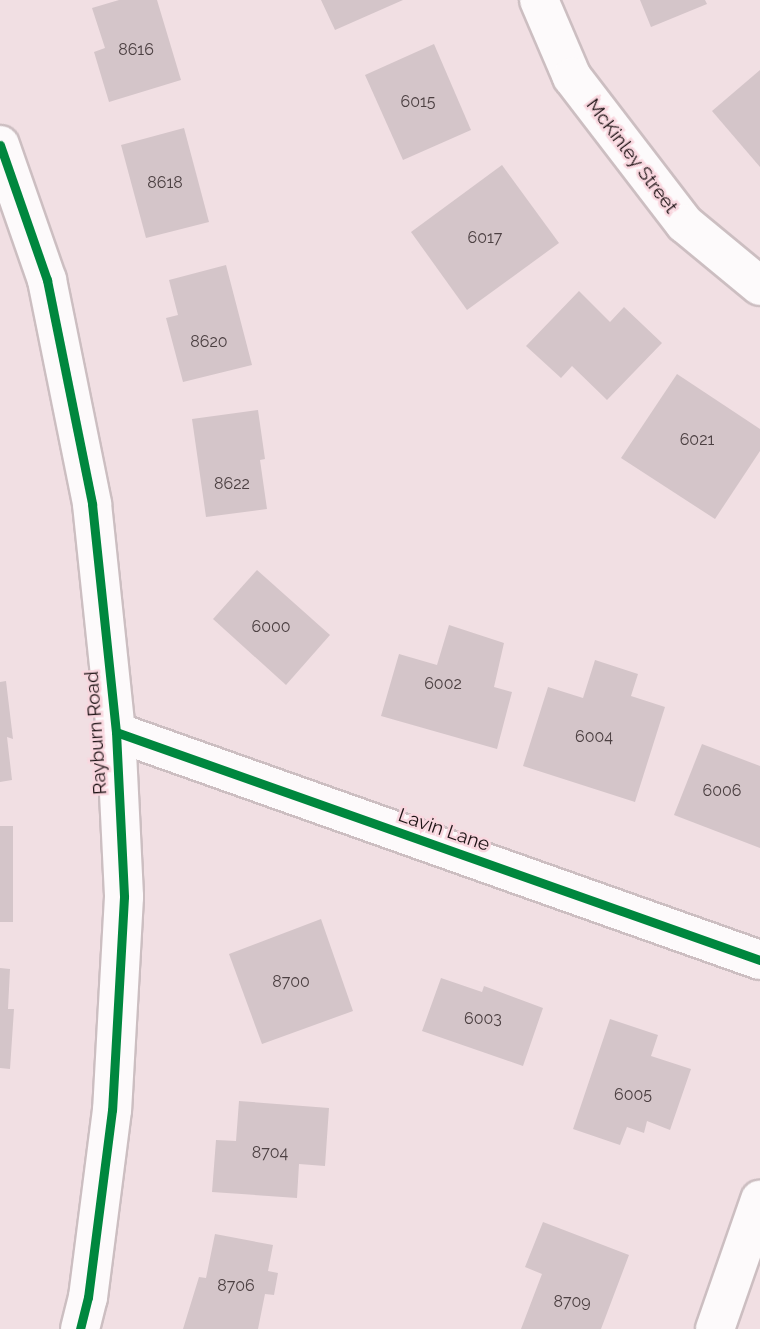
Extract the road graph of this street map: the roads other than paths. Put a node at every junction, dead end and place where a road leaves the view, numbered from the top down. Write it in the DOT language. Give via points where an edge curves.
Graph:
graph roads {
  1 [pos="538,0"];
  2 [pos="0,145"];
  3 [pos="760,286"];
  4 [pos="116,732"];
  5 [pos="760,960"];
  6 [pos="760,1200"];
  7 [pos="80,1329"];
  8 [pos="715,1329"];
  1 -- 3 [label="street, McKinley Street" via="572,76 677,214"];
  2 -- 4 [label="street, Rayburn Road" via="47,279 92,504"];
  4 -- 5 [label="street, Lavin Lane"];
  4 -- 7 [label="street, Rayburn Road" via="124,897 112,1110"];
  6 -- 8 [label="street"];
}
